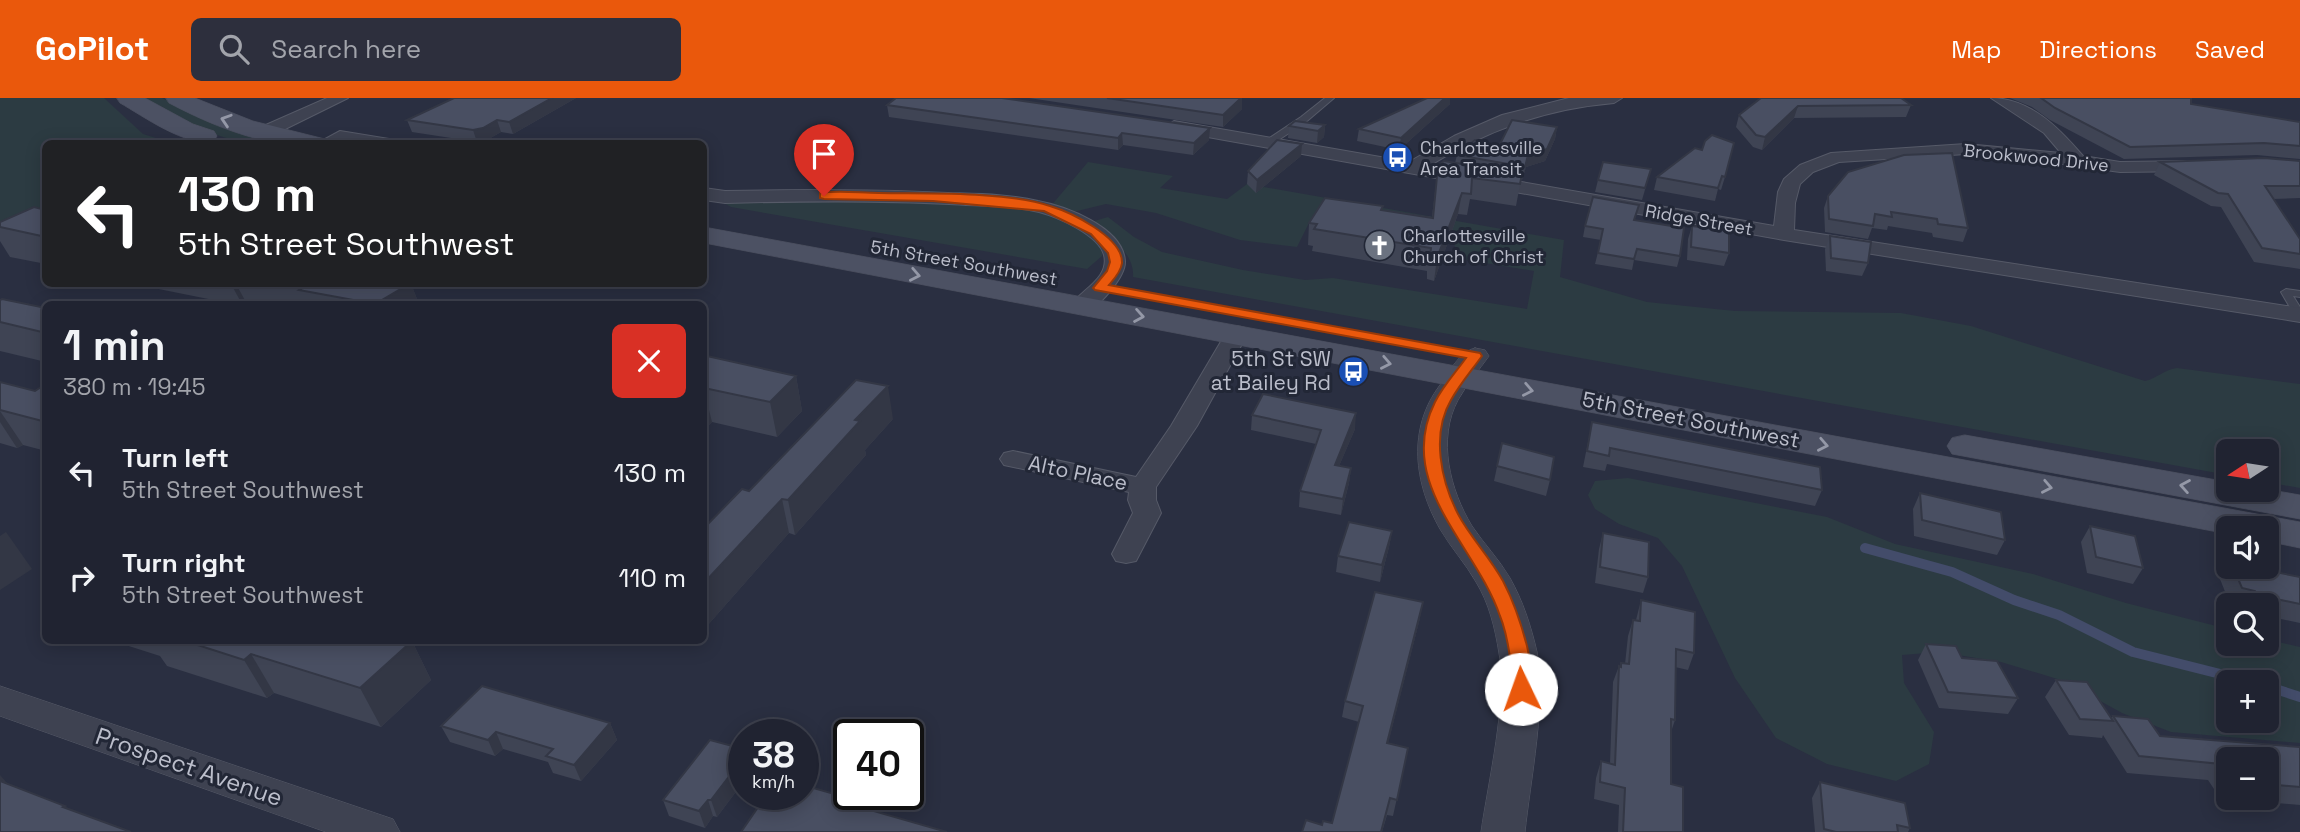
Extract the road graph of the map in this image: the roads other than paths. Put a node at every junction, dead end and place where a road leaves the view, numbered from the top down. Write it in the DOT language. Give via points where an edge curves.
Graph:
graph roads {
  1 [pos="128,98"];
  2 [pos="177,98"];
  3 [pos="340,98"];
  4 [pos="1330,98"];
  5 [pos="1614,98"];
  6 [pos="1999,98"];
  7 [pos="1157,123"];
  8 [pos="265,132"];
  9 [pos="217,140"];
  10 [pos="299,140"];
  11 [pos="332,140"];
  12 [pos="364,140"];
  13 [pos="1268,143"];
  14 [pos="2077,161"];
  15 [pos="2216,165"];
  16 [pos="1412,168"];
  17 [pos="707,194"];
  18 [pos="707,216"];
  19 [pos="1784,234"];
  20 [pos="707,235"];
  21 [pos="2300,294"];
  22 [pos="1091,297"];
  23 [pos="2300,314"];
  24 [pos="1237,333"];
  25 [pos="1468,366"];
  26 [pos="1013,459"];
  27 [pos="1143,487"];
  28 [pos="2300,507"];
  29 [pos="2300,535"];
  30 [pos="1126,554"];
  31 [pos="0,701"];
  32 [pos="378,832"];
  33 [pos="1503,832"];
  1 -- 9 [label="main road" via="185,129"];
  8 -- 2 [label="main road, one-way" via="202,112"];
  3 -- 8 [label="street"];
  4 -- 13 [label="lane"];
  5 -- 16 [label="street" via="1520,112"];
  6 -- 14 [label="street" via="2050,129"];
  7 -- 13 [label="street, Ridge Street"];
  8 -- 10 [label="main road"];
  11 -- 12 [label="street" via="340,136"];
  13 -- 16 [label="street, Ridge Street"];
  14 -- 15 [label="street, Brookwood Drive" via="2136,168"];
  14 -- 19 [label="street, Brookwood Drive" via="1966,149 1837,157 1790,180 1785,191"];
  16 -- 19 [label="street, Ridge Street"];
  17 -- 22 [label="street" via="933,197 1047,208 1095,232 1114,252 1113,272"];
  18 -- 22 [label="main road, 5th Street Southwest"];
  19 -- 23 [label="street, Ridge Street"];
  20 -- 22 [label="main road, 5th Street Southwest, one-way"];
  21 -- 23 [label="lane" via="2286,292"];
  22 -- 24 [label="main road, 5th Street Southwest, one-way"];
  22 -- 25 [label="main road, 5th Street Southwest"];
  24 -- 25 [label="main road, 5th Street Southwest, one-way"];
  24 -- 27 [label="street"];
  28 -- 25 [label="main road, 5th Street Southwest, one-way"];
  25 -- 29 [label="main road, 5th Street Southwest, one-way"];
  25 -- 33 [label="street" via="1438,411 1433,470 1457,529 1494,580 1510,617 1519,656 1521,689"];
  26 -- 27 [label="street, Alto Place"];
  27 -- 30 [label="street" via="1147,513"];
  31 -- 32 [label="street, Prospect Avenue"];
}
